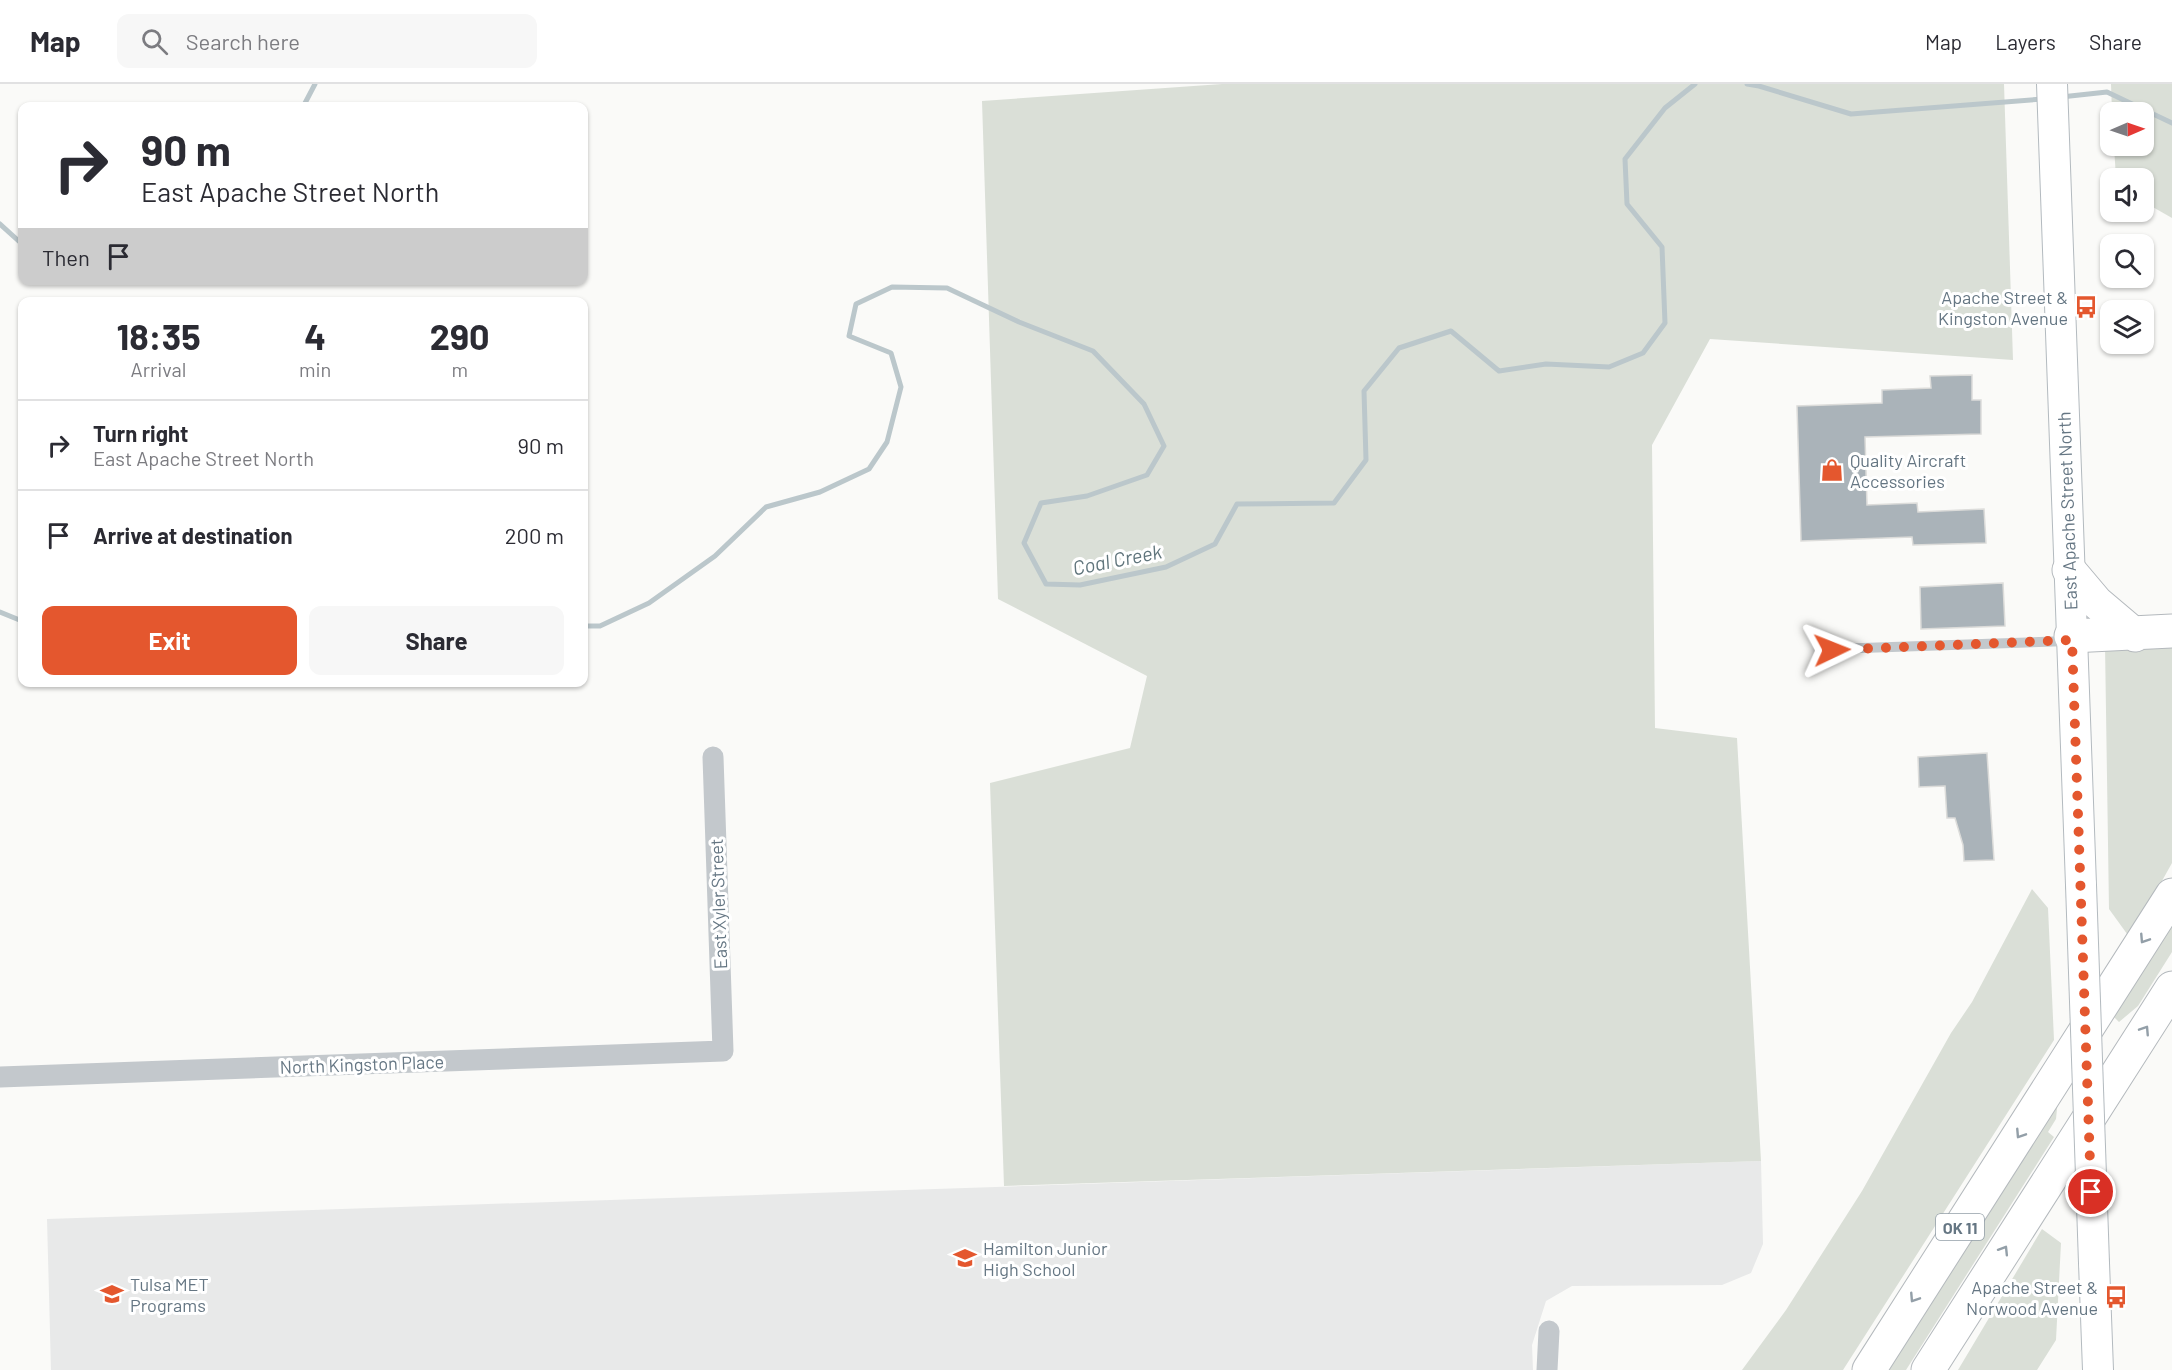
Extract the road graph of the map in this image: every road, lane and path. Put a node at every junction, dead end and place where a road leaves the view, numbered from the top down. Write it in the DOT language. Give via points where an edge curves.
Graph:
graph roads {
  1 [pos="2052,84"];
  2 [pos="2069,570"];
  3 [pos="2172,631"];
  4 [pos="2135,634"];
  5 [pos="2072,638"];
  6 [pos="1832,650"];
  7 [pos="713,757"];
  8 [pos="2172,895"];
  9 [pos="2172,988"];
  10 [pos="723,1051"];
  11 [pos="0,1077"];
  12 [pos="1549,1331"];
  13 [pos="1547,1370"];
  14 [pos="1869,1370"];
  15 [pos="1928,1370"];
  16 [pos="2098,1370"];
  1 -- 2 [label="main road, East Apache Street North"];
  2 -- 4 [label="highway" via="2096,602"];
  2 -- 5 [label="main road, East Apache Street North"];
  3 -- 4 [label="highway"];
  4 -- 5 [label="highway"];
  5 -- 6 [label="lane"];
  5 -- 16 [label="main road, East Apache Street North, bridge"];
  7 -- 10 [label="street, East Xyler Street"];
  8 -- 14 [label="highway, OK 11, one-way"];
  15 -- 9 [label="highway, OK 11, one-way"];
  10 -- 11 [label="street, North Kingston Place"];
  12 -- 13 [label="street"];
}
